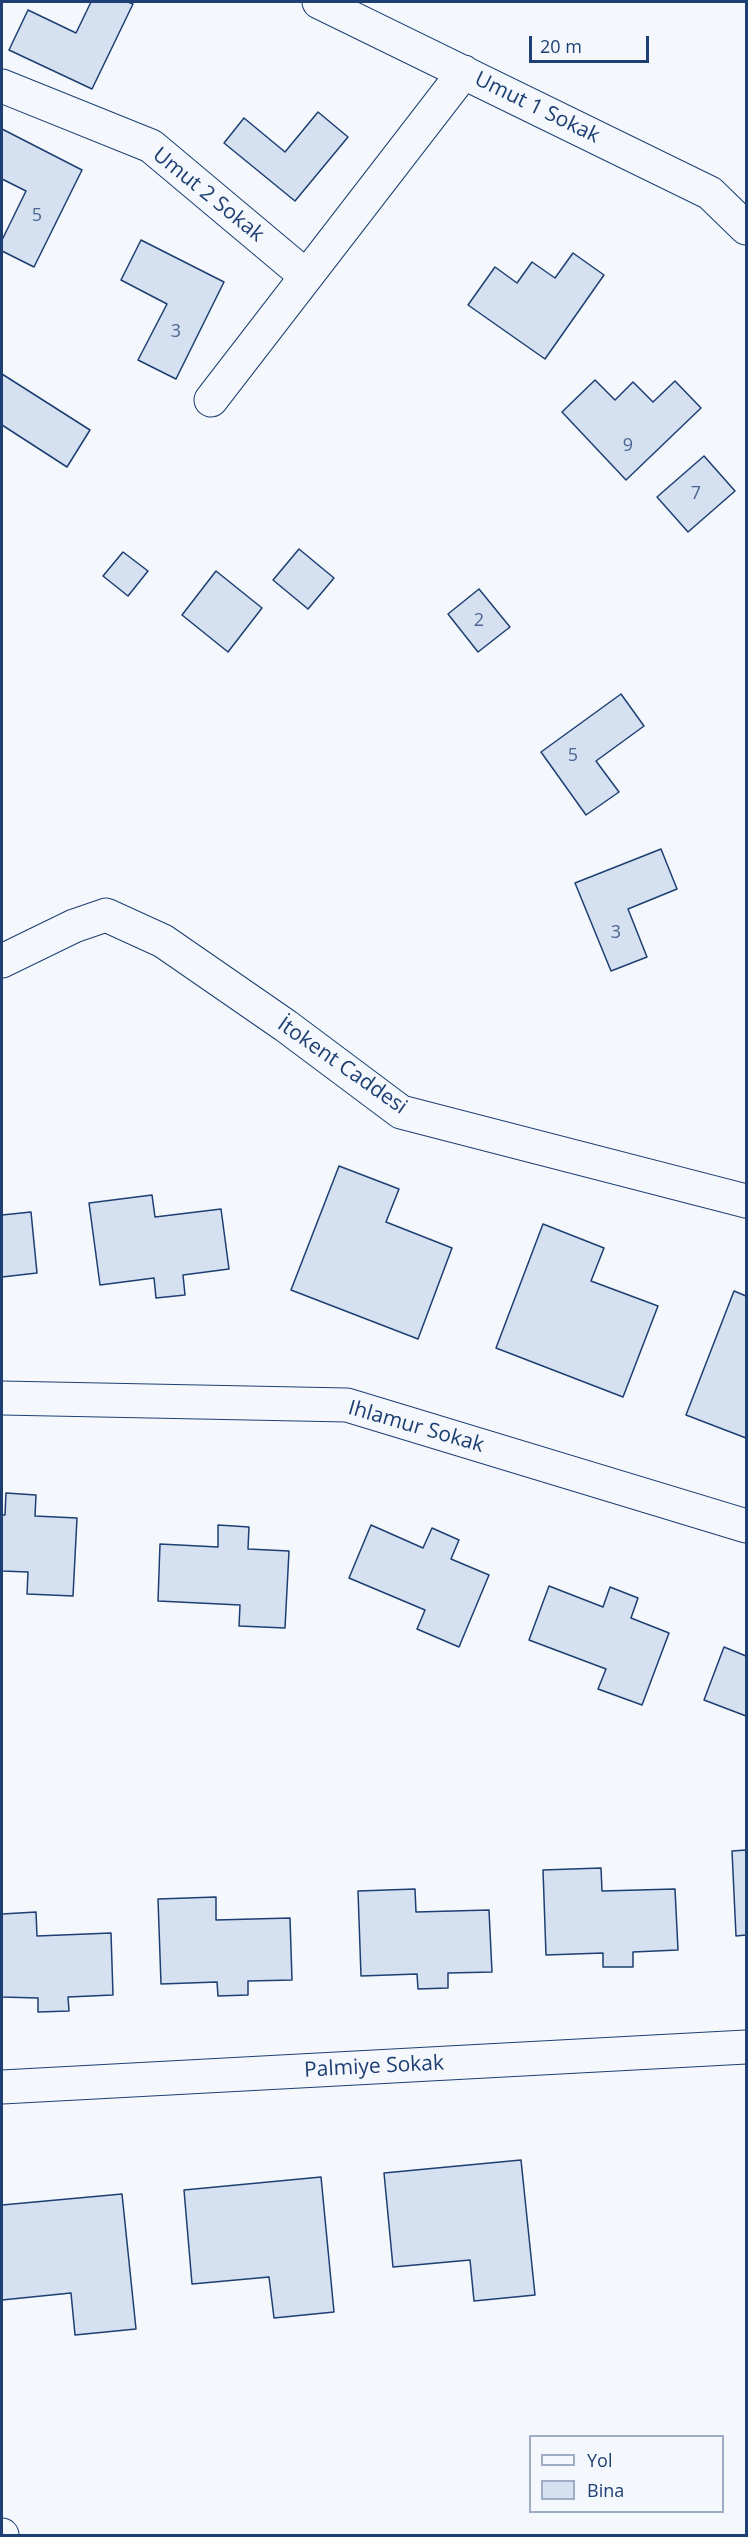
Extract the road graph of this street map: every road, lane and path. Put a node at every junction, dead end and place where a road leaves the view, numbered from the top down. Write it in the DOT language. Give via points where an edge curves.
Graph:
graph roads {
  1 [pos="319,2"];
  2 [pos="464,72"];
  3 [pos="2,86"];
  4 [pos="747,228"];
  5 [pos="306,276"];
  6 [pos="211,400"];
  7 [pos="2,961"];
  8 [pos="747,1201"];
  9 [pos="2,1398"];
  10 [pos="747,1526"];
  11 [pos="747,2048"];
  12 [pos="2,2087"];
  1 -- 2 [label="street, Umut 1 Sokak"];
  2 -- 4 [label="street, Umut 1 Sokak" via="710,193"];
  2 -- 5 [label="street"];
  3 -- 5 [label="street, Umut 2 Sokak" via="151,147"];
  5 -- 6 [label="street"];
  7 -- 8 [label="street, İtokent Caddesi" via="106,915 163,941 401,1112"];
  9 -- 10 [label="street, Ihlamur Sokak" via="347,1405"];
  11 -- 12 [label="street, Palmiye Sokak"];
}
